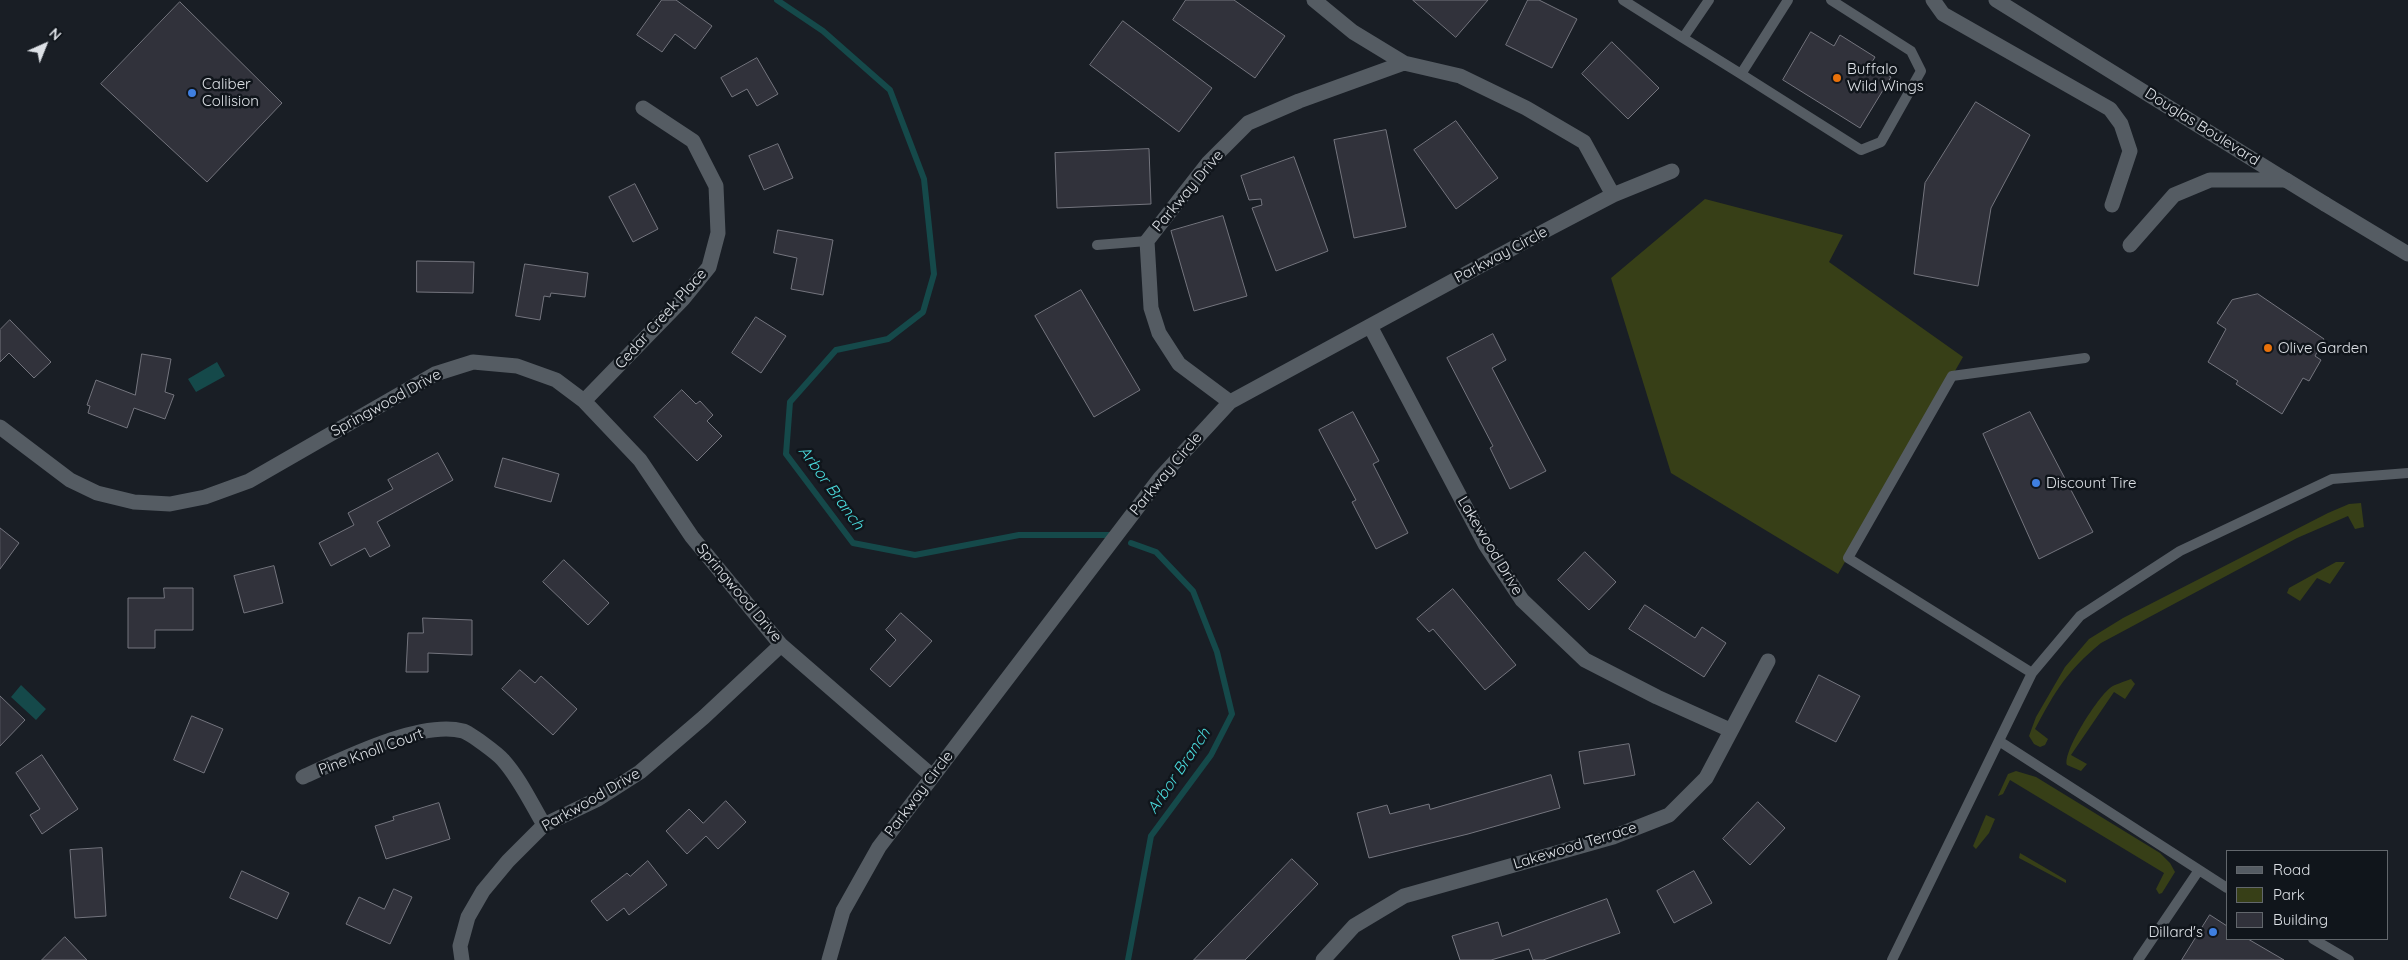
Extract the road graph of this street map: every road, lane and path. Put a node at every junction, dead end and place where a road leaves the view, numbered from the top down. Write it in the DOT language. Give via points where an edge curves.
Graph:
graph roads {
  1 [pos="1314,0"];
  2 [pos="1623,0"];
  3 [pos="1709,0"];
  4 [pos="1788,0"];
  5 [pos="1831,0"];
  6 [pos="1933,0"];
  7 [pos="1996,0"];
  8 [pos="1683,38"];
  9 [pos="1404,63"];
  10 [pos="1741,74"];
  11 [pos="643,108"];
  12 [pos="1672,171"];
  13 [pos="2286,180"];
  14 [pos="1613,195"];
  15 [pos="2112,205"];
  16 [pos="1147,241"];
  17 [pos="1096,244"];
  18 [pos="2130,245"];
  19 [pos="2408,254"];
  20 [pos="1370,326"];
  21 [pos="2085,358"];
  22 [pos="584,401"];
  23 [pos="1230,402"];
  24 [pos="0,427"];
  25 [pos="2408,473"];
  26 [pos="781,645"];
  27 [pos="1768,661"];
  28 [pos="2032,673"];
  29 [pos="1730,730"];
  30 [pos="1999,741"];
  31 [pos="932,776"];
  32 [pos="303,778"];
  33 [pos="544,825"];
  34 [pos="2199,870"];
  35 [pos="2226,887"];
  36 [pos="2315,940"];
  37 [pos="462,960"];
  38 [pos="829,960"];
  39 [pos="1323,960"];
  40 [pos="1892,960"];
  41 [pos="2138,960"];
  42 [pos="2349,960"];
  1 -- 9 [label="street" via="1353,32"];
  2 -- 8 [label="lane"];
  3 -- 8 [label="lane"];
  4 -- 10 [label="lane"];
  5 -- 10 [label="lane" via="1911,51 1921,71 1881,142 1861,150"];
  6 -- 15 [label="street" via="1943,14 2110,109 2121,124 2130,151"];
  7 -- 13 [label="street, Douglas Boulevard"];
  8 -- 10 [label="lane"];
  9 -- 14 [label="street" via="1460,76 1526,108 1584,142"];
  9 -- 16 [label="street, Parkway Drive" via="1248,124 1208,163"];
  11 -- 22 [label="street, Cedar Creek Place" via="693,141 716,186 718,233 709,267 683,299"];
  12 -- 14 [label="street, Parkway Circle"];
  13 -- 18 [label="street" via="2210,180 2183,191 2174,195"];
  13 -- 19 [label="street, Douglas Boulevard"];
  14 -- 20 [label="street, Parkway Circle"];
  16 -- 17 [label="lane"];
  16 -- 23 [label="street, Parkway Drive" via="1151,308 1159,333 1179,364"];
  20 -- 23 [label="street, Parkway Circle"];
  20 -- 29 [label="street, Lakewood Drive" via="1485,544 1522,600 1585,660"];
  21 -- 28 [label="lane" via="1952,376 1848,558"];
  22 -- 24 [label="street, Springwood Drive" via="556,380 517,366 473,362 435,374 249,481 205,497 170,504 134,502 97,493 70,480"];
  22 -- 26 [label="street, Springwood Drive" via="640,460 692,537"];
  23 -- 31 [label="street, Parkway Circle" via="1160,478"];
  25 -- 28 [label="lane" via="2332,479 2180,551 2080,616"];
  26 -- 31 [label="street, Springwood Drive"];
  26 -- 33 [label="street, Parkwood Drive" via="640,772 598,799"];
  27 -- 29 [label="street, Lakewood Terrace"];
  28 -- 30 [label="lane"];
  29 -- 39 [label="street, Lakewood Terrace" via="1706,778 1669,814 1613,837 1404,896 1354,926"];
  30 -- 34 [label="lane"];
  30 -- 40 [label="lane"];
  31 -- 38 [label="street, Parkway Circle" via="874,855 843,911"];
  32 -- 33 [label="street, Pine Knoll Court" via="422,730 464,731 502,759"];
  33 -- 37 [label="street, Parkwood Drive" via="483,891 468,917 460,946"];
  34 -- 35 [label="lane"];
  34 -- 41 [label="lane"];
  36 -- 42 [label="lane"];
}
